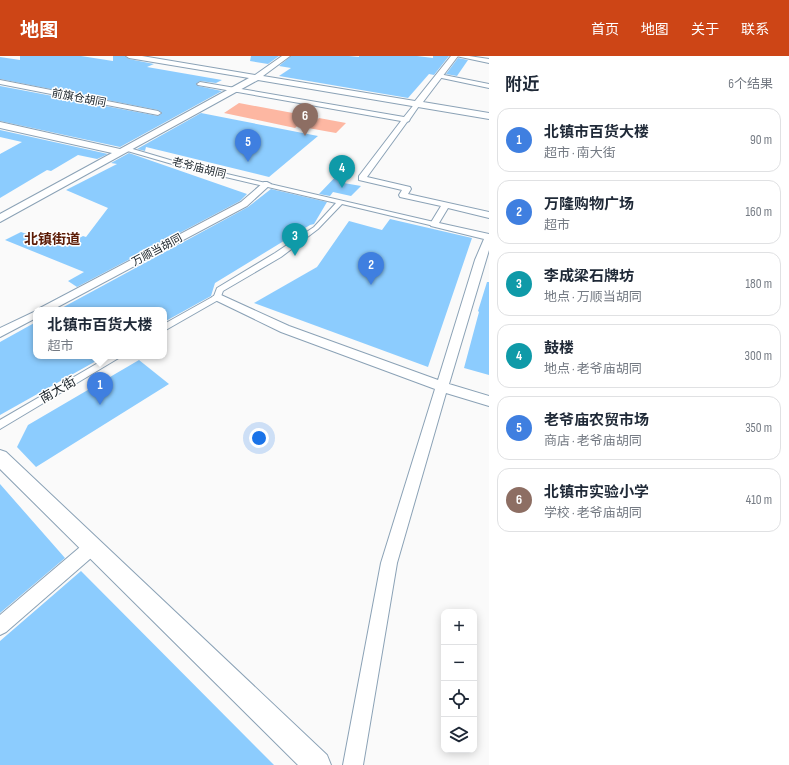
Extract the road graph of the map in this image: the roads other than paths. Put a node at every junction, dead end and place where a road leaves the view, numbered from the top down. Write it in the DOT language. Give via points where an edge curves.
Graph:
graph roads {
  1 [pos="129,56"];
  2 [pos="287,56"];
  3 [pos="455,56"];
  4 [pos="459,56"];
  5 [pos="489,60"];
  6 [pos="439,76"];
  7 [pos="257,77"];
  8 [pos="0,82"];
  9 [pos="200,84"];
  10 [pos="489,86"];
  11 [pos="233,90"];
  12 [pos="418,103"];
  13 [pos="158,113"];
  14 [pos="489,116"];
  15 [pos="407,120"];
  16 [pos="0,124"];
  17 [pos="123,151"];
  18 [pos="269,185"];
  19 [pos="341,202"];
  20 [pos="445,206"];
  21 [pos="489,215"];
  22 [pos="0,219"];
  23 [pos="434,224"];
  24 [pos="489,238"];
  25 [pos="485,261"];
  26 [pos="219,294"];
  27 [pos="50,307"];
  28 [pos="33,316"];
  29 [pos="167,326"];
  30 [pos="0,333"];
  31 [pos="112,359"];
  32 [pos="443,387"];
  33 [pos="489,401"];
  34 [pos="0,425"];
  35 [pos="0,457"];
  36 [pos="92,546"];
  37 [pos="0,626"];
  38 [pos="317,765"];
  39 [pos="353,765"];
  1 -- 7 [label="street"];
  2 -- 7 [label="street"];
  3 -- 6 [label="street"];
  4 -- 5 [label="street"];
  6 -- 10 [label="street"];
  6 -- 12 [label="street"];
  7 -- 11 [label="street"];
  7 -- 12 [label="street"];
  8 -- 13 [label="street, 前旗仓胡同"];
  9 -- 11 [label="street"];
  11 -- 15 [label="street"];
  11 -- 17 [label="street"];
  12 -- 14 [label="street"];
  12 -- 15 [label="street"];
  15 -- 20 [label="street" via="362,178 407,189 403,195"];
  16 -- 17 [label="street, 老爷庙胡同"];
  17 -- 18 [label="street, 老爷庙胡同"];
  17 -- 22 [label="street"];
  18 -- 19 [label="street, 老爷庙胡同"];
  18 -- 27 [label="street, 万顺当胡同" via="244,204"];
  19 -- 23 [label="street, 老爷庙胡同"];
  19 -- 26 [label="street" via="316,228"];
  20 -- 21 [label="street"];
  20 -- 23 [label="street"];
  23 -- 24 [label="street"];
  24 -- 25 [label="street"];
  25 -- 32 [label="street"];
  26 -- 29 [label="street"];
  26 -- 32 [label="street" via="285,329"];
  28 -- 30 [label="street"];
  31 -- 34 [label="street, 南大街"];
  32 -- 33 [label="street"];
  32 -- 39 [label="street" via="389,563"];
  35 -- 36 [label="street"];
  36 -- 37 [label="street"];
  36 -- 38 [label="street"];
}
